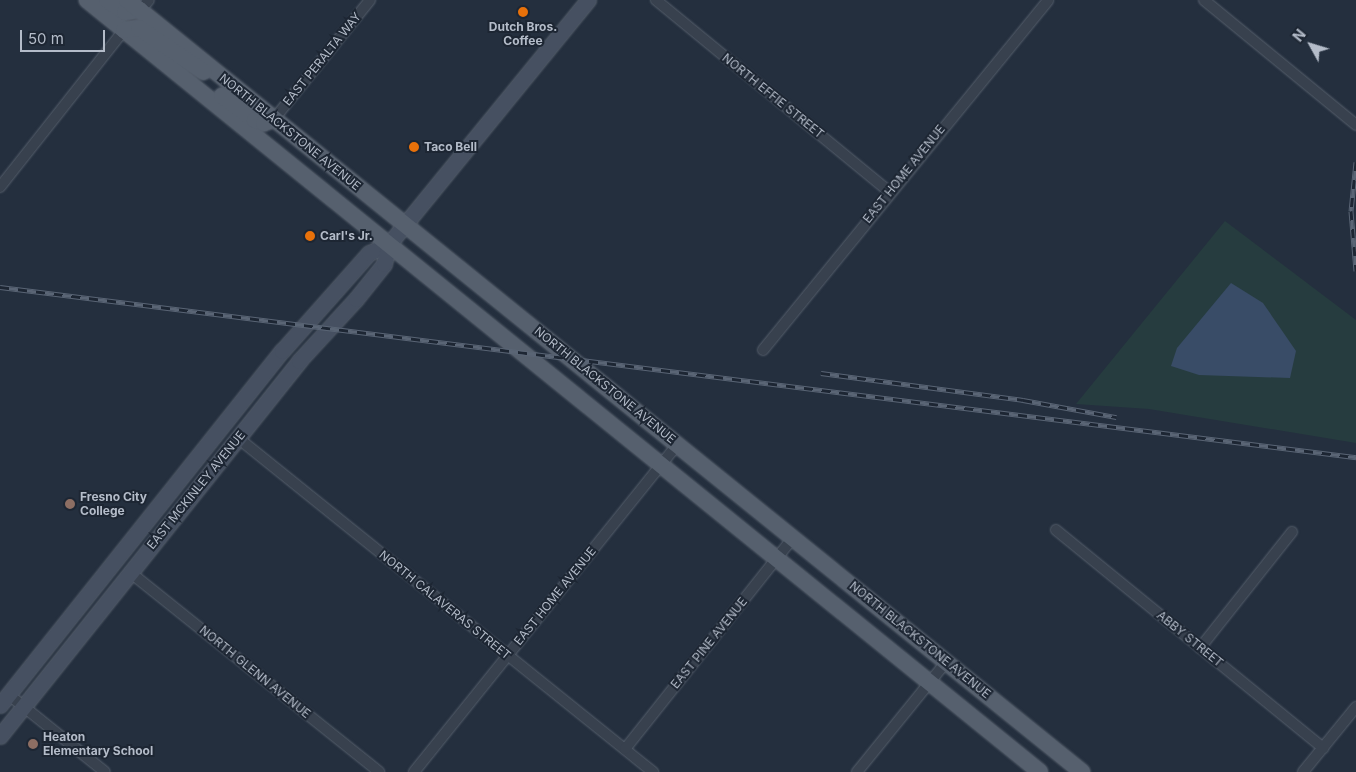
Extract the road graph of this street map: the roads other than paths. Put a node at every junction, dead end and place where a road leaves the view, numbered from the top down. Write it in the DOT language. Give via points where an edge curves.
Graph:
graph roads {
  1 [pos="87,0"];
  2 [pos="107,0"];
  3 [pos="127,0"];
  4 [pos="370,0"];
  5 [pos="588,0"];
  6 [pos="656,0"];
  7 [pos="1048,0"];
  8 [pos="1204,0"];
  9 [pos="144,5"];
  10 [pos="124,30"];
  11 [pos="150,51"];
  12 [pos="244,94"];
  13 [pos="274,118"];
  14 [pos="1356,125"];
  15 [pos="0,187"];
  16 [pos="890,192"];
  17 [pos="405,225"];
  18 [pos="389,244"];
  19 [pos="763,350"];
  20 [pos="282,351"];
  21 [pos="221,428"];
  22 [pos="238,438"];
  23 [pos="678,444"];
  24 [pos="662,464"];
  25 [pos="1056,530"];
  26 [pos="1292,532"];
  27 [pos="794,538"];
  28 [pos="777,558"];
  29 [pos="131,573"];
  30 [pos="1200,648"];
  31 [pos="507,656"];
  32 [pos="946,662"];
  33 [pos="929,682"];
  34 [pos="4,700"];
  35 [pos="24,706"];
  36 [pos="1356,707"];
  37 [pos="0,736"];
  38 [pos="1323,748"];
  39 [pos="625,749"];
  40 [pos="106,772"];
  41 [pos="379,772"];
  42 [pos="414,772"];
  43 [pos="653,772"];
  44 [pos="857,772"];
  45 [pos="1040,772"];
  46 [pos="1082,772"];
  47 [pos="1303,772"];
  1 -- 10 [label="main road, NORTH BLACKSTONE AVENUE"];
  2 -- 9 [label="main road" via="125,12"];
  3 -- 9 [label="main road, NORTH BLACKSTONE AVENUE"];
  4 -- 13 [label="street, EAST PERALTA WAY"];
  5 -- 17 [label="main road, EAST MCKINLEY AVENUE"];
  6 -- 16 [label="street, NORTH EFFIE STREET"];
  7 -- 16 [label="street, EAST HOME AVENUE"];
  8 -- 14 [label="street"];
  9 -- 12 [label="main road, NORTH BLACKSTONE AVENUE"];
  10 -- 11 [label="main road, NORTH BLACKSTONE AVENUE"];
  10 -- 12 [label="main road" via="139,28 184,61"];
  10 -- 15 [label="street"];
  11 -- 13 [label="main road" via="255,120 264,123"];
  11 -- 18 [label="main road, NORTH BLACKSTONE AVENUE"];
  12 -- 13 [label="main road, NORTH BLACKSTONE AVENUE"];
  13 -- 17 [label="main road, NORTH BLACKSTONE AVENUE"];
  16 -- 19 [label="street, EAST HOME AVENUE"];
  17 -- 18 [label="main road, EAST MCKINLEY AVENUE"];
  17 -- 23 [label="main road, NORTH BLACKSTONE AVENUE"];
  18 -- 20 [label="main road, EAST MCKINLEY AVENUE" via="369,253"];
  18 -- 22 [label="main road, EAST MCKINLEY AVENUE" via="384,264"];
  18 -- 24 [label="main road, NORTH BLACKSTONE AVENUE"];
  20 -- 21 [label="main road, EAST MCKINLEY AVENUE"];
  20 -- 22 [label="main road" via="269,381 242,418"];
  21 -- 29 [label="main road" via="189,483 131,557"];
  21 -- 34 [label="main road, EAST MCKINLEY AVENUE"];
  22 -- 29 [label="main road, EAST MCKINLEY AVENUE"];
  22 -- 31 [label="street, NORTH CALAVERAS STREET"];
  23 -- 24 [label="street, EAST HOME AVENUE"];
  23 -- 27 [label="main road, NORTH BLACKSTONE AVENUE"];
  24 -- 28 [label="main road, NORTH BLACKSTONE AVENUE"];
  24 -- 31 [label="street, EAST HOME AVENUE"];
  25 -- 30 [label="street, ABBY STREET"];
  26 -- 30 [label="street"];
  27 -- 28 [label="street, EAST PINE AVENUE"];
  27 -- 32 [label="main road, NORTH BLACKSTONE AVENUE"];
  28 -- 33 [label="main road, NORTH BLACKSTONE AVENUE"];
  28 -- 39 [label="street, EAST PINE AVENUE"];
  29 -- 35 [label="main road, EAST MCKINLEY AVENUE"];
  29 -- 41 [label="street, NORTH GLENN AVENUE"];
  30 -- 38 [label="street, ABBY STREET"];
  31 -- 39 [label="street, NORTH CALAVERAS STREET"];
  31 -- 42 [label="street, EAST HOME AVENUE"];
  32 -- 33 [label="street"];
  32 -- 46 [label="main road, NORTH BLACKSTONE AVENUE"];
  33 -- 44 [label="street"];
  33 -- 45 [label="main road, NORTH BLACKSTONE AVENUE"];
  34 -- 35 [label="street"];
  35 -- 37 [label="main road, EAST MCKINLEY AVENUE"];
  35 -- 40 [label="street"];
  36 -- 38 [label="street"];
  38 -- 47 [label="street"];
  39 -- 43 [label="street, NORTH CALAVERAS STREET"];
}
